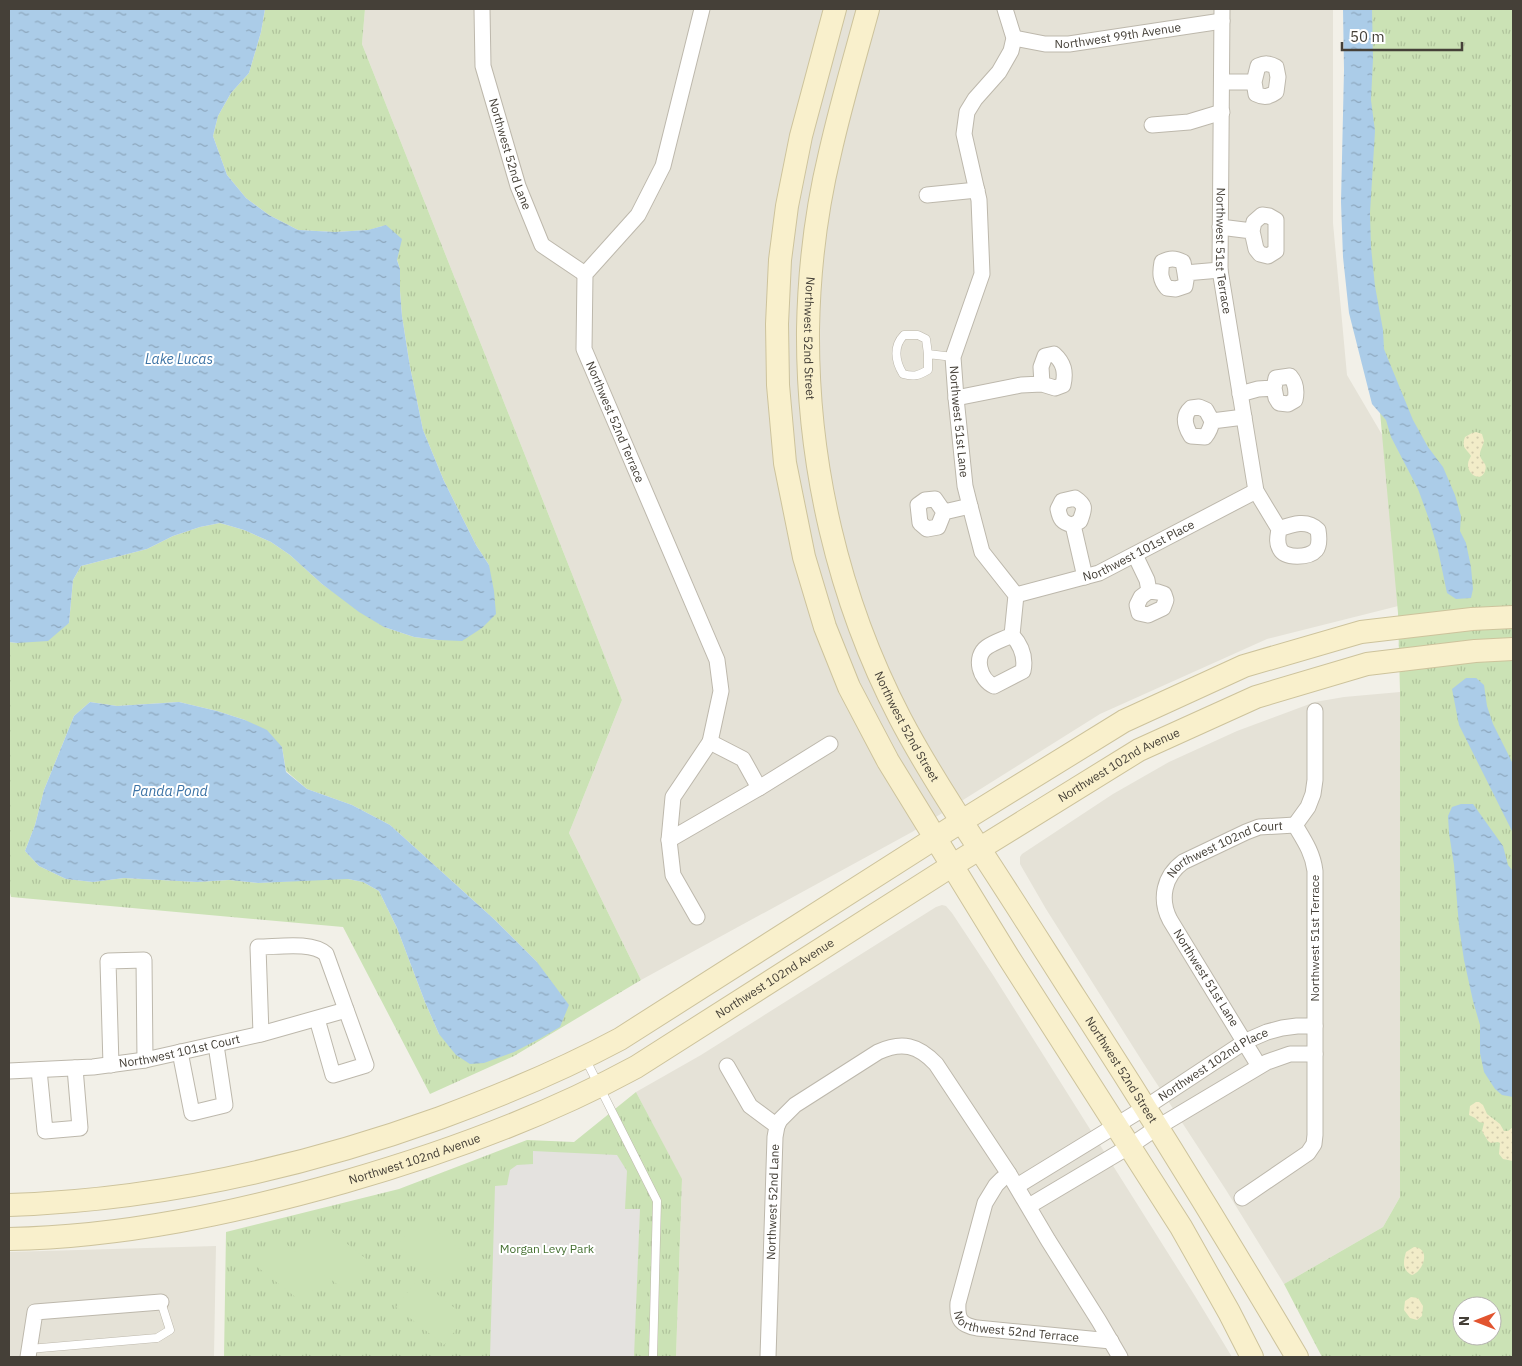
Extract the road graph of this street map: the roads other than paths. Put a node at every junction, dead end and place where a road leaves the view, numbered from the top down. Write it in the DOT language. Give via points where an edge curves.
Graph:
graph roads {
  1 [pos="482,9"];
  2 [pos="702,9"];
  3 [pos="835,9"];
  4 [pos="868,9"];
  5 [pos="1005,9"];
  6 [pos="1222,15"];
  7 [pos="1014,38"];
  8 [pos="1222,82"];
  9 [pos="1254,82"];
  10 [pos="1222,112"];
  11 [pos="1152,125"];
  12 [pos="977,190"];
  13 [pos="927,195"];
  14 [pos="1220,227"];
  15 [pos="1252,231"];
  16 [pos="1220,270"];
  17 [pos="1185,273"];
  18 [pos="585,274"];
  19 [pos="778,291"];
  20 [pos="809,293"];
  21 [pos="928,354"];
  22 [pos="953,357"];
  23 [pos="1042,384"];
  24 [pos="1274,388"];
  25 [pos="1240,394"];
  26 [pos="956,398"];
  27 [pos="1244,417"];
  28 [pos="1212,421"];
  29 [pos="1256,491"];
  30 [pos="970,506"];
  31 [pos="944,512"];
  32 [pos="1072,525"];
  33 [pos="1279,529"];
  34 [pos="1135,555"];
  35 [pos="1085,577"];
  36 [pos="1149,591"];
  37 [pos="1016,595"];
  38 [pos="1513,617"];
  39 [pos="1012,635"];
  40 [pos="1513,649"];
  41 [pos="1315,711"];
  42 [pos="710,742"];
  43 [pos="830,744"];
  44 [pos="759,788"];
  45 [pos="962,821"];
  46 [pos="1295,825"];
  47 [pos="935,838"];
  48 [pos="670,840"];
  49 [pos="980,849"];
  50 [pos="953,865"];
  51 [pos="1165,887"];
  52 [pos="697,918"];
  53 [pos="346,1010"];
  54 [pos="317,1019"];
  55 [pos="1315,1026"];
  56 [pos="261,1034"];
  57 [pos="1246,1042"];
  58 [pos="216,1045"];
  59 [pos="180,1052"];
  60 [pos="1315,1054"];
  61 [pos="585,1058"];
  62 [pos="145,1060"];
  63 [pos="111,1065"];
  64 [pos="727,1066"];
  65 [pos="1209,1066"];
  66 [pos="1259,1066"];
  67 [pos="75,1068"];
  68 [pos="39,1070"];
  69 [pos="9,1071"];
  70 [pos="599,1087"];
  71 [pos="1222,1088"];
  72 [pos="1146,1107"];
  73 [pos="1116,1125"];
  74 [pos="777,1126"];
  75 [pos="1158,1127"];
  76 [pos="1130,1146"];
  77 [pos="1013,1180"];
  78 [pos="1242,1198"];
  79 [pos="9,1205"];
  80 [pos="1028,1206"];
  81 [pos="9,1239"];
  82 [pos="161,1302"];
  83 [pos="1111,1341"];
  84 [pos="29,1353"];
  85 [pos="653,1357"];
  86 [pos="768,1357"];
  87 [pos="1120,1357"];
  88 [pos="1252,1357"];
  89 [pos="1297,1357"];
  1 -- 18 [label="street, Northwest 52nd Lane" via="483,66 518,186 542,245"];
  2 -- 18 [label="street" via="662,166 638,215"];
  3 -- 19 [label="street" via="794,167 782,235"];
  4 -- 20 [label="street, Northwest 52nd Street" via="825,172"];
  5 -- 7 [label="street"];
  6 -- 7 [label="street, Northwest 99th Avenue" via="1069,44 1044,44"];
  6 -- 8 [label="street, Northwest 51st Terrace"];
  7 -- 12 [label="street, Northwest 51st Lane" via="1011,51 999,72 967,112 964,134"];
  8 -- 9 [label="street"];
  8 -- 10 [label="street, Northwest 51st Terrace"];
  10 -- 11 [label="street" via="1189,122"];
  10 -- 14 [label="street, Northwest 51st Terrace"];
  12 -- 13 [label="street"];
  12 -- 22 [label="street, Northwest 51st Lane" via="982,274"];
  14 -- 15 [label="street"];
  14 -- 16 [label="street, Northwest 51st Terrace"];
  16 -- 17 [label="street"];
  16 -- 25 [label="street, Northwest 51st Terrace"];
  18 -- 42 [label="street, Northwest 52nd Terrace" via="584,349 717,660 722,691"];
  19 -- 20 [label="street"];
  19 -- 47 [label="street" via="777,353 782,430 804,557 825,628 849,687 888,761"];
  20 -- 45 [label="street, Northwest 52nd Street" via="813,423 818,470 834,546 859,624 883,683 917,750"];
  21 -- 21 [label="lane" via="926,339 918,334 904,335 896,348 897,365 903,374 919,375 928,370"];
  21 -- 22 [label="lane"];
  22 -- 26 [label="street, Northwest 51st Lane"];
  23 -- 26 [label="street"];
  24 -- 25 [label="street"];
  25 -- 27 [label="street, Northwest 51st Terrace"];
  26 -- 30 [label="street, Northwest 51st Lane"];
  27 -- 28 [label="street"];
  27 -- 29 [label="street, Northwest 51st Terrace"];
  29 -- 33 [label="street"];
  29 -- 34 [label="street, Northwest 101st Place"];
  30 -- 31 [label="street"];
  30 -- 37 [label="street, Northwest 51st Lane" via="982,552"];
  32 -- 35 [label="street"];
  34 -- 35 [label="street, Northwest 101st Place"];
  34 -- 36 [label="street"];
  35 -- 37 [label="street, Northwest 101st Place"];
  37 -- 39 [label="street"];
  38 -- 45 [label="street" via="1361,632 1244,666 1124,721"];
  40 -- 49 [label="street, Northwest 102nd Avenue" via="1367,664 1256,697 1139,750"];
  41 -- 46 [label="street" via="1313,794"];
  42 -- 44 [label="street" via="743,759"];
  42 -- 48 [label="street, Northwest 52nd Terrace" via="673,797"];
  43 -- 44 [label="street"];
  44 -- 48 [label="street"];
  45 -- 47 [label="street"];
  45 -- 49 [label="street, Northwest 52nd Street"];
  46 -- 51 [label="street, Northwest 102nd Court" via="1259,828 1233,838 1183,862 1175,868"];
  46 -- 55 [label="street, Northwest 51st Terrace" via="1310,850 1315,871"];
  47 -- 50 [label="street"];
  47 -- 61 [label="street" via="620,1039"];
  48 -- 52 [label="street, Northwest 52nd Terrace" via="673,874"];
  49 -- 50 [label="street, Northwest 102nd Avenue"];
  49 -- 72 [label="street, Northwest 52nd Street"];
  50 -- 70 [label="street, Northwest 102nd Avenue" via="644,1062"];
  50 -- 73 [label="street"];
  51 -- 57 [label="street, Northwest 51st Lane" via="1164,904 1170,920"];
  53 -- 54 [label="street, Northwest 101st Court"];
  53 -- 54 [label="street" via="366,1065 333,1074"];
  53 -- 56 [label="street" via="326,954 321,950 306,946 258,947"];
  54 -- 56 [label="street, Northwest 101st Court"];
  55 -- 57 [label="street, Northwest 102nd Place" via="1282,1028"];
  55 -- 60 [label="street, Northwest 51st Terrace"];
  56 -- 58 [label="street, Northwest 101st Court"];
  57 -- 65 [label="street, Northwest 102nd Place"];
  57 -- 66 [label="street, Northwest 51st Lane"];
  58 -- 59 [label="street, Northwest 101st Court"];
  58 -- 59 [label="street" via="225,1105 192,1113"];
  59 -- 62 [label="street, Northwest 101st Court"];
  60 -- 66 [label="street, Northwest 102nd Place" via="1290,1054"];
  60 -- 78 [label="street, Northwest 51st Terrace" via="1314,1144 1308,1153"];
  61 -- 70 [label="lane"];
  61 -- 79 [label="street" via="440,1118 293,1164 168,1190 90,1200"];
  62 -- 63 [label="street, Northwest 101st Court"];
  62 -- 63 [label="street" via="144,960 108,961"];
  63 -- 67 [label="street, Northwest 101st Court"];
  64 -- 74 [label="street, Northwest 52nd Lane" via="750,1106"];
  65 -- 71 [label="street"];
  65 -- 72 [label="street, Northwest 102nd Place"];
  66 -- 71 [label="street, Northwest 102nd Place"];
  67 -- 68 [label="street, Northwest 101st Court"];
  67 -- 68 [label="street" via="80,1128 45,1131"];
  68 -- 69 [label="street, Northwest 101st Court"];
  70 -- 81 [label="street, Northwest 102nd Avenue" via="486,1136 296,1196 227,1212 136,1227 81,1235"];
  70 -- 85 [label="lane" via="657,1201"];
  71 -- 75 [label="street, Northwest 102nd Place"];
  72 -- 73 [label="street, Northwest 102nd Place"];
  72 -- 75 [label="street, Northwest 52nd Street"];
  73 -- 76 [label="street"];
  73 -- 77 [label="street, Northwest 102nd Place"];
  74 -- 77 [label="street, Northwest 52nd Terrace" via="795,1105 862,1061 889,1047 912,1047 921,1050 936,1064"];
  74 -- 86 [label="street, Northwest 52nd Lane"];
  75 -- 76 [label="street, Northwest 102nd Place"];
  75 -- 89 [label="street, Northwest 52nd Street"];
  76 -- 80 [label="street, Northwest 102nd Place"];
  76 -- 88 [label="street" via="1181,1227"];
  77 -- 80 [label="street, Northwest 52nd Terrace"];
  77 -- 83 [label="street, Northwest 52nd Terrace" via="1002,1178 985,1203 958,1303 960,1320 977,1328"];
  80 -- 83 [label="street, Northwest 52nd Terrace"];
  82 -- 84 [label="street" via="35,1312"];
  82 -- 84 [label="lane" via="170,1330 157,1338"];
  83 -- 87 [label="street, Northwest 52nd Terrace"];
}
